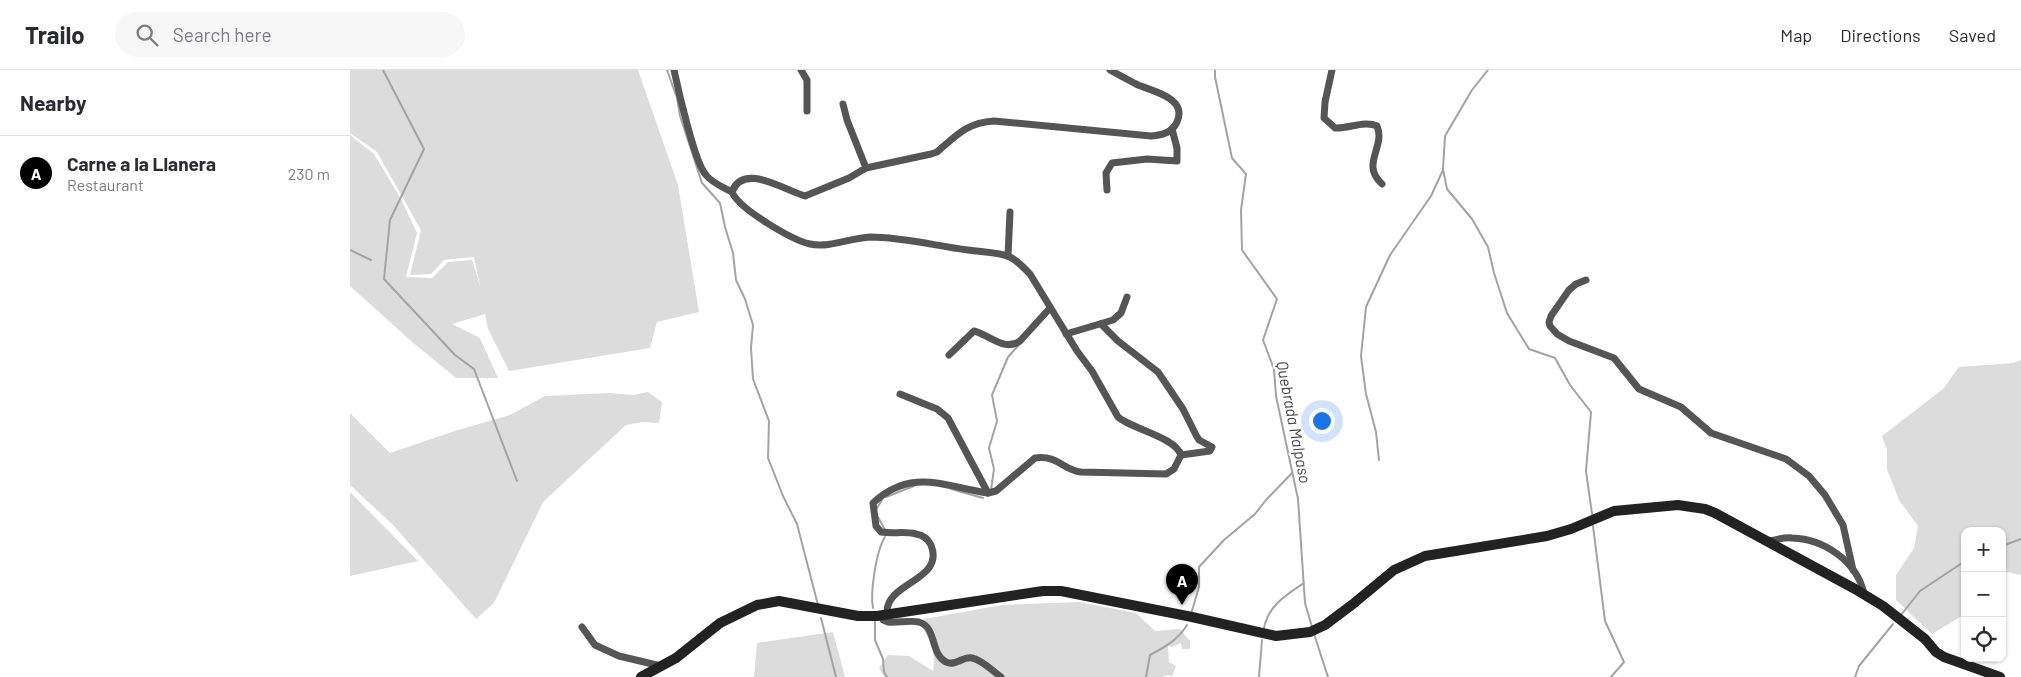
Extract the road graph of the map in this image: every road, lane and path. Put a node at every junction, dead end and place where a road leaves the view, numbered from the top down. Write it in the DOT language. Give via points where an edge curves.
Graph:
graph roads {
  1 [pos="674,70"];
  2 [pos="801,70"];
  3 [pos="1110,70"];
  4 [pos="1332,70"];
  5 [pos="843,104"];
  6 [pos="807,111"];
  7 [pos="1172,129"];
  8 [pos="866,168"];
  9 [pos="1382,184"];
  10 [pos="1107,190"];
  11 [pos="732,192"];
  12 [pos="1010,212"];
  13 [pos="1008,256"];
  14 [pos="1586,280"];
  15 [pos="1127,297"];
  16 [pos="1050,308"];
  17 [pos="1101,324"];
  18 [pos="1066,334"];
  19 [pos="949,354"];
  20 [pos="900,394"];
  21 [pos="1181,456"];
  22 [pos="988,494"];
  23 [pos="1768,541"];
  24 [pos="1853,570"];
  25 [pos="1864,594"];
  26 [pos="882,615"];
  27 [pos="579,630"];
  28 [pos="662,666"];
  29 [pos="641,677"];
  30 [pos="1001,677"];
  31 [pos="2000,677"];
  1 -- 11 [label="street" via="704,173"];
  2 -- 6 [label="street" via="807,80"];
  3 -- 7 [label="street" via="1171,99 1178,114"];
  4 -- 9 [label="street" via="1324,102 1324,118 1335,128 1377,126 1379,137 1373,172"];
  5 -- 8 [label="street"];
  7 -- 8 [label="street" via="1164,135 1151,136 981,122 968,126 937,152"];
  7 -- 10 [label="street" via="1177,148 1176,161 1114,162 1106,173"];
  8 -- 11 [label="street" via="804,196 752,178 740,180"];
  11 -- 13 [label="street" via="734,198 753,212 788,235 810,244 826,245 870,238 920,242"];
  12 -- 13 [label="street"];
  13 -- 16 [label="street" via="1030,274"];
  14 -- 24 [label="street" via="1569,290 1551,316 1550,326 1557,334 1614,358 1639,389 1681,407 1711,433 1786,459 1809,476 1843,525"];
  15 -- 17 [label="street" via="1121,313"];
  16 -- 18 [label="street"];
  16 -- 19 [label="street" via="1015,345 1002,344 974,331"];
  17 -- 18 [label="street"];
  17 -- 21 [label="street" via="1158,372 1199,440 1212,447 1210,451"];
  18 -- 21 [label="street" via="1092,370 1118,417 1168,442 1178,449"];
  20 -- 22 [label="street" via="936,409 948,418"];
  21 -- 22 [label="street" via="1174,469 1166,474 1081,472 1055,460 1035,458"];
  22 -- 26 [label="street" via="925,481 888,492 873,503 876,526 881,532 921,535 930,544 934,555 930,566 892,596 887,603 887,611"];
  23 -- 24 [label="street" via="1789,537 1819,543 1840,556"];
  23 -- 25 [label="main road"];
  23 -- 26 [label="main road" via="1715,513 1693,506 1614,511 1546,536 1442,553 1404,564 1314,630 1276,636 1061,591 1042,591"];
  24 -- 25 [label="street"];
  25 -- 31 [label="main road" via="1918,633 1944,657"];
  26 -- 28 [label="main road" via="858,616 792,603 767,602 732,616"];
  26 -- 30 [label="street" via="888,622 918,622 926,627 936,651 946,662 952,664 973,658"];
  27 -- 28 [label="street" via="596,645 619,656"];
  28 -- 29 [label="main road"];
}
